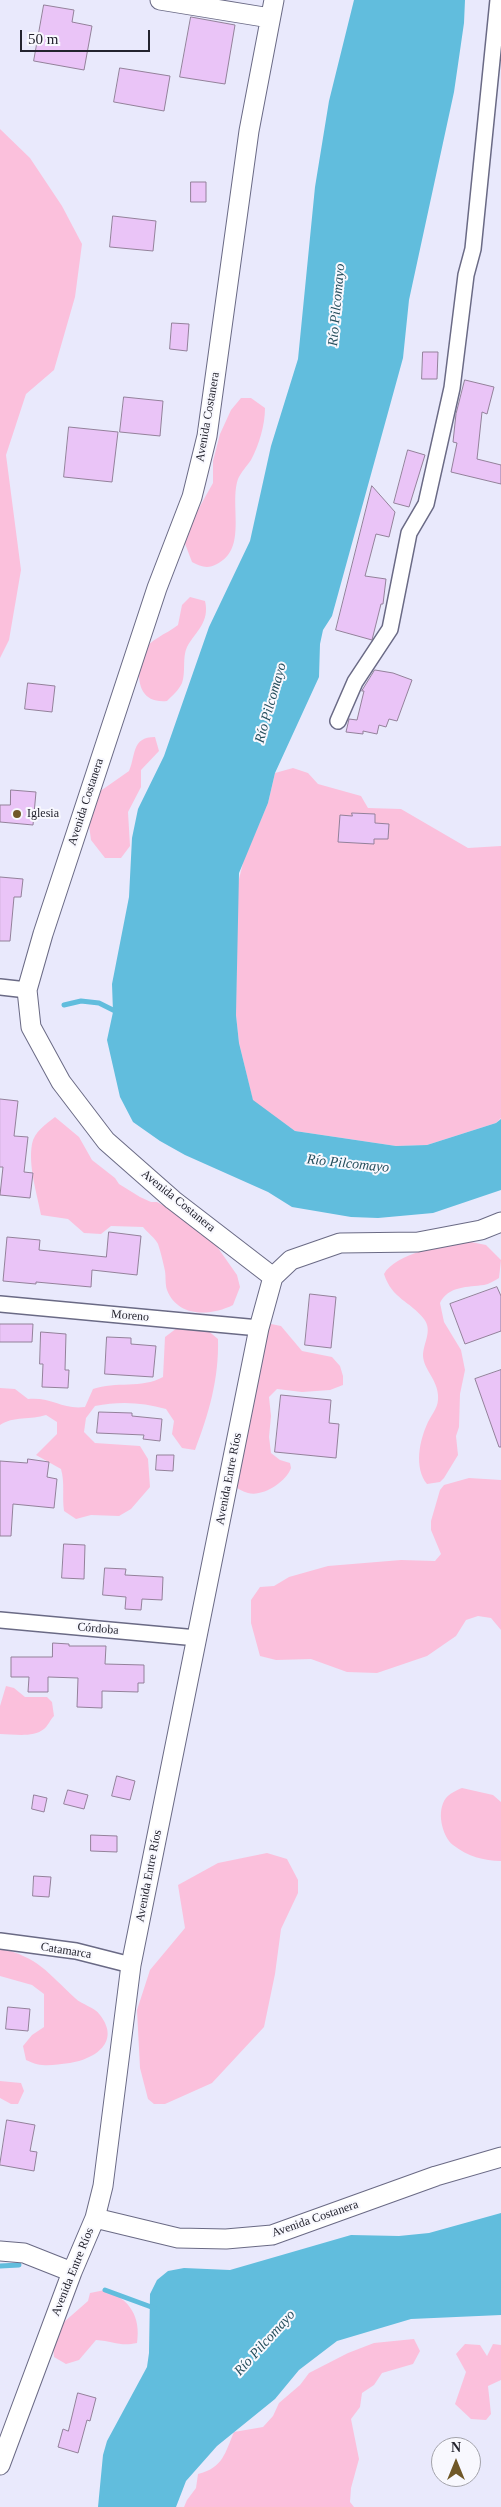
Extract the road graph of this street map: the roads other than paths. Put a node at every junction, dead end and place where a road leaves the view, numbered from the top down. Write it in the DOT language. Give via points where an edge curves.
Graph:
graph roads {
  1 [pos="160,0"];
  2 [pos="498,0"];
  3 [pos="272,9"];
  4 [pos="338,721"];
  5 [pos="0,987"];
  6 [pos="26,990"];
  7 [pos="501,1222"];
  8 [pos="273,1276"];
  9 [pos="0,1304"];
  10 [pos="259,1328"];
  11 [pos="0,1620"];
  12 [pos="196,1638"];
  13 [pos="0,1942"];
  14 [pos="131,1965"];
  15 [pos="501,2157"];
  16 [pos="95,2218"];
  17 [pos="0,2251"];
  18 [pos="72,2272"];
  19 [pos="0,2465"];
  1 -- 3 [label="street"];
  2 -- 4 [label="street" via="473,249 466,275 452,388 426,504 409,533 390,629 355,682"];
  3 -- 6 [label="street, Avenida Costanera" via="248,131 205,445 192,497 154,596"];
  5 -- 6 [label="street"];
  6 -- 8 [label="street, Avenida Costanera" via="31,1027 61,1082 106,1141 173,1200"];
  7 -- 8 [label="street" via="480,1230 418,1242 340,1243 291,1260"];
  8 -- 10 [label="street, Avenida Entre Ríos"];
  9 -- 10 [label="street, Moreno"];
  10 -- 12 [label="street, Avenida Entre Ríos"];
  11 -- 12 [label="street, Córdoba"];
  12 -- 14 [label="street, Avenida Entre Ríos"];
  13 -- 14 [label="street, Catamarca" via="76,1950"];
  14 -- 16 [label="street, Avenida Entre Ríos" via="103,2186"];
  15 -- 16 [label="street, Avenida Costanera" via="436,2176 272,2235 226,2239 178,2238"];
  16 -- 18 [label="street, Avenida Entre Ríos"];
  17 -- 18 [label="street" via="24,2252"];
  18 -- 19 [label="street, Avenida Entre Ríos"];
}
